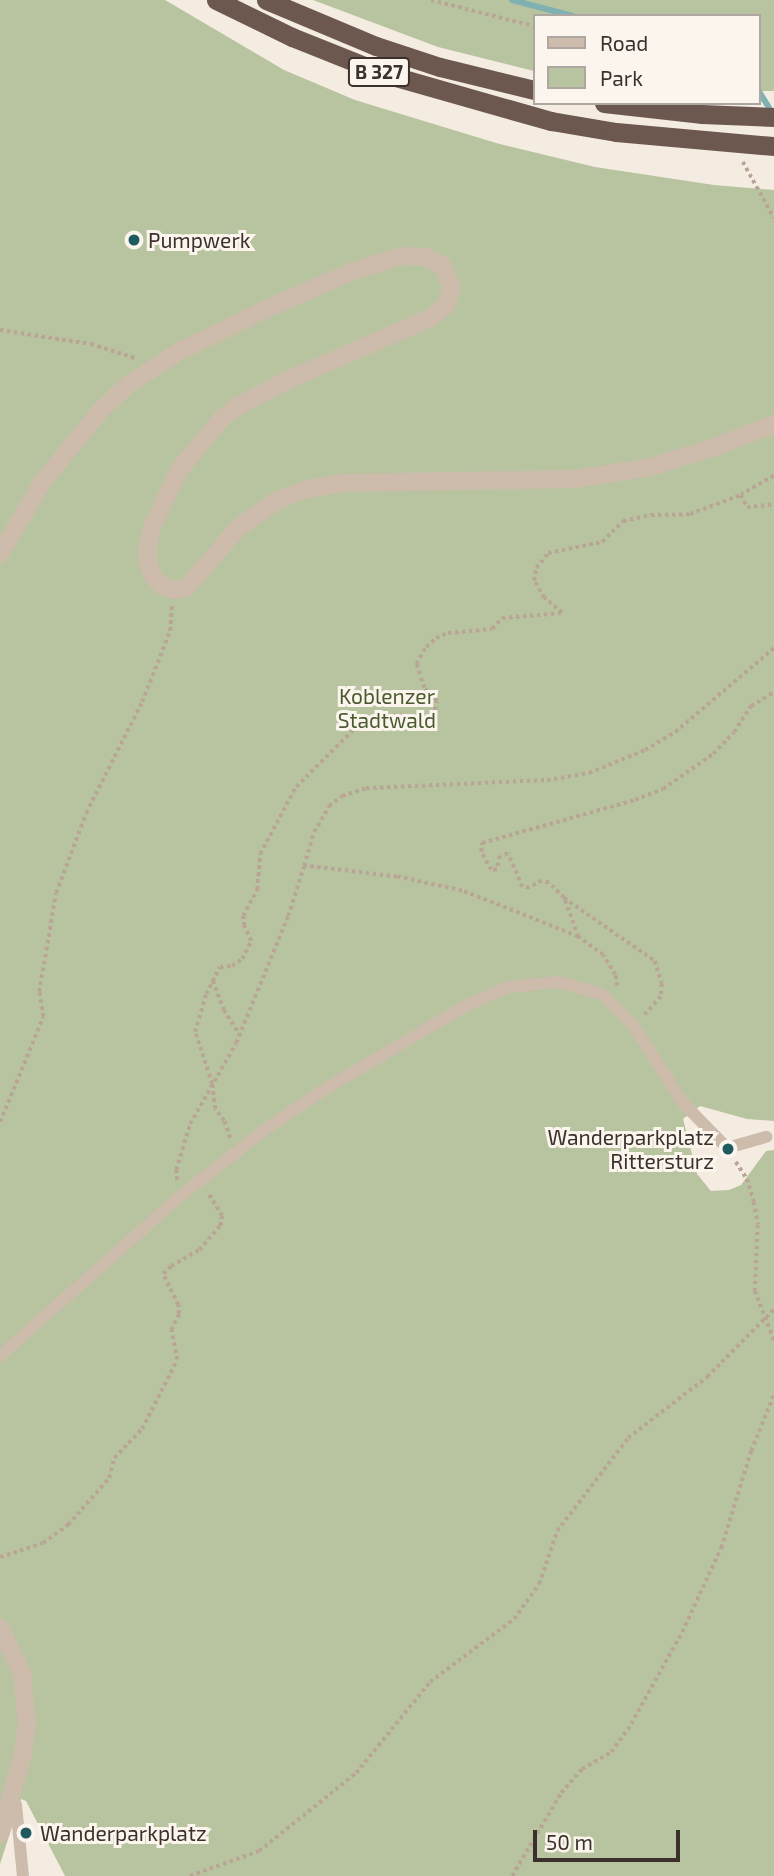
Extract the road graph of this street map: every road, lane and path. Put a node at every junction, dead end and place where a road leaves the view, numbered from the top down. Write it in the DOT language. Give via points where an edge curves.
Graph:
graph roads {
  1 [pos="216,0"];
  2 [pos="266,0"];
  3 [pos="431,0"];
  4 [pos="532,25"];
  5 [pos="532,89"];
  6 [pos="621,105"];
  7 [pos="774,117"];
  8 [pos="774,146"];
  9 [pos="1,332"];
  10 [pos="150,369"];
  11 [pos="774,424"];
  12 [pos="774,476"];
  13 [pos="741,495"];
  14 [pos="774,505"];
  15 [pos="0,554"];
  16 [pos="174,590"];
  17 [pos="774,648"];
  18 [pos="774,691"];
  19 [pos="304,866"];
  20 [pos="564,898"];
  21 [pos="578,937"];
  22 [pos="213,980"];
  23 [pos="610,1000"];
  24 [pos="632,1025"];
  25 [pos="240,1035"];
  26 [pos="212,1084"];
  27 [pos="0,1122"];
  28 [pos="766,1137"];
  29 [pos="236,1151"];
  30 [pos="747,1179"];
  31 [pos="199,1181"];
  32 [pos="178,1198"];
  33 [pos="774,1309"];
  34 [pos="767,1320"];
  35 [pos="774,1340"];
  36 [pos="0,1356"];
  37 [pos="774,1394"];
  38 [pos="0,1557"];
  39 [pos="0,1628"];
  40 [pos="10,1803"];
  41 [pos="0,1834"];
  42 [pos="23,1876"];
  43 [pos="190,1876"];
  44 [pos="512,1876"];
  1 -- 8 [label="highway, B 327, bridge" via="341,58 480,103 616,132"];
  2 -- 5 [label="highway, B 327" via="376,46"];
  3 -- 4 [label="path"];
  6 -- 7 [label="highway, bridge"];
  9 -- 10 [label="path" via="110,348 144,361"];
  10 -- 15 [label="street" via="112,399 74,442 43,481"];
  10 -- 16 [label="street" via="266,309 384,260 425,257 442,265 451,281 450,298 437,315 260,394 232,410 208,433 170,487 148,544 154,578"];
  11 -- 16 [label="street" via="647,468 574,479 344,482 307,489 250,518 190,584"];
  12 -- 13 [label="path"];
  13 -- 14 [label="path" via="747,507"];
  13 -- 22 [label="path" via="690,514 623,521 602,542 548,553 536,568 534,581 544,598 562,613 502,618 492,629 448,633 431,642 416,664 424,688 437,701 433,717 385,715 360,723 296,787 260,854 257,890 243,915 251,941 243,959 220,967"];
  16 -- 27 [label="path" via="170,631 142,702 86,813 56,894 39,992 43,1017"];
  17 -- 19 [label="path" via="675,732 589,773 547,780 391,785 342,796 329,806 314,832"];
  18 -- 20 [label="path" via="751,706 713,754 656,792 482,843 481,852 491,870 497,870 500,856 508,854 522,887 547,881"];
  19 -- 21 [label="path" via="397,877 462,891"];
  19 -- 25 [label="path"];
  20 -- 21 [label="path"];
  20 -- 24 [label="path" via="659,968 661,997"];
  21 -- 23 [label="path" via="610,964 617,988"];
  22 -- 25 [label="path"];
  22 -- 26 [label="path" via="195,1032"];
  23 -- 24 [label="lane"];
  23 -- 29 [label="lane" via="589,988 559,982 525,984 486,995 326,1089"];
  24 -- 28 [label="lane" via="683,1103 727,1147"];
  25 -- 26 [label="path"];
  26 -- 29 [label="path" via="215,1109"];
  26 -- 32 [label="path" via="190,1124 176,1170"];
  29 -- 31 [label="lane"];
  30 -- 34 [label="path" via="758,1225 755,1291"];
  31 -- 32 [label="lane"];
  31 -- 38 [label="path" via="222,1216 220,1226 207,1243 163,1274 179,1314 171,1330 177,1360 142,1429 114,1458 108,1478 68,1525 43,1543"];
  32 -- 36 [label="lane"];
  33 -- 34 [label="path"];
  34 -- 35 [label="path"];
  34 -- 43 [label="path" via="707,1377 628,1438 557,1531 539,1584 514,1619 430,1682 356,1773 259,1851"];
  37 -- 44 [label="path" via="721,1548 682,1632 631,1724 611,1752 582,1769 561,1793"];
  39 -- 40 [label="street" via="22,1673 27,1701 25,1740"];
  40 -- 41 [label="street"];
  40 -- 42 [label="lane" via="16,1805"];
}
